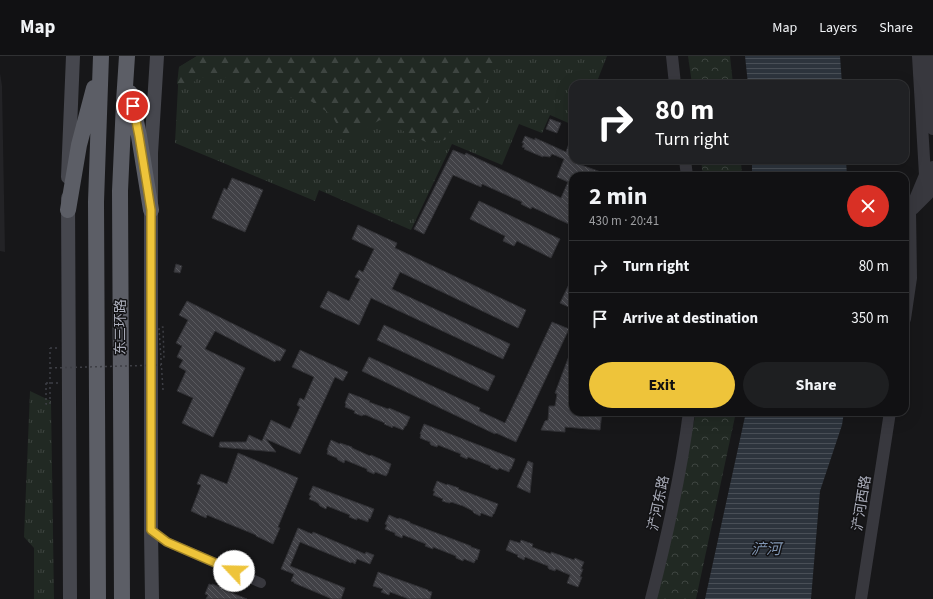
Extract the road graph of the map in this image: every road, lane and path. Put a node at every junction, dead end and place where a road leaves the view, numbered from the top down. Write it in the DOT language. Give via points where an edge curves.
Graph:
graph roads {
  1 [pos="73,56"];
  2 [pos="127,56"];
  3 [pos="157,56"];
  4 [pos="672,56"];
  5 [pos="918,56"];
  6 [pos="929,56"];
  7 [pos="101,60"];
  8 [pos="126,77"];
  9 [pos="675,80"];
  10 [pos="933,129"];
  11 [pos="933,167"];
  12 [pos="68,210"];
  13 [pos="151,210"];
  14 [pos="910,211"];
  15 [pos="909,292"];
  16 [pos="50,348"];
  17 [pos="164,359"];
  18 [pos="161,365"];
  19 [pos="50,368"];
  20 [pos="46,383"];
  21 [pos="163,390"];
  22 [pos="688,416"];
  23 [pos="889,416"];
  24 [pos="151,530"];
  25 [pos="261,583"];
  26 [pos="70,599"];
  27 [pos="98,599"];
  28 [pos="122,599"];
  29 [pos="152,599"];
  30 [pos="651,599"];
  31 [pos="861,599"];
  1 -- 12 [label="main road"];
  2 -- 8 [label="highway, 东三环路"];
  3 -- 13 [label="main road"];
  4 -- 9 [label="street"];
  5 -- 14 [label="street" via="925,174"];
  6 -- 10 [label="street"];
  7 -- 12 [label="highway" via="79,145"];
  7 -- 27 [label="highway, 东三环路" via="96,202"];
  8 -- 13 [label="highway"];
  8 -- 28 [label="highway, 东三环路" via="120,191"];
  11 -- 14 [label="street" via="928,194"];
  12 -- 26 [label="main road"];
  13 -- 24 [label="main road"];
  14 -- 15 [label="street"];
  16 -- 19 [label="path, bridge"];
  17 -- 18 [label="path, bridge" via="163,327 159,328"];
  18 -- 19 [label="path, bridge"];
  18 -- 21 [label="path, bridge"];
  19 -- 20 [label="path, bridge" via="50,404 46,404"];
  22 -- 30 [label="street, 浐河东路" via="681,468"];
  23 -- 31 [label="street, 浐河西路"];
  24 -- 25 [label="street" via="167,542"];
  24 -- 29 [label="main road"];
}
